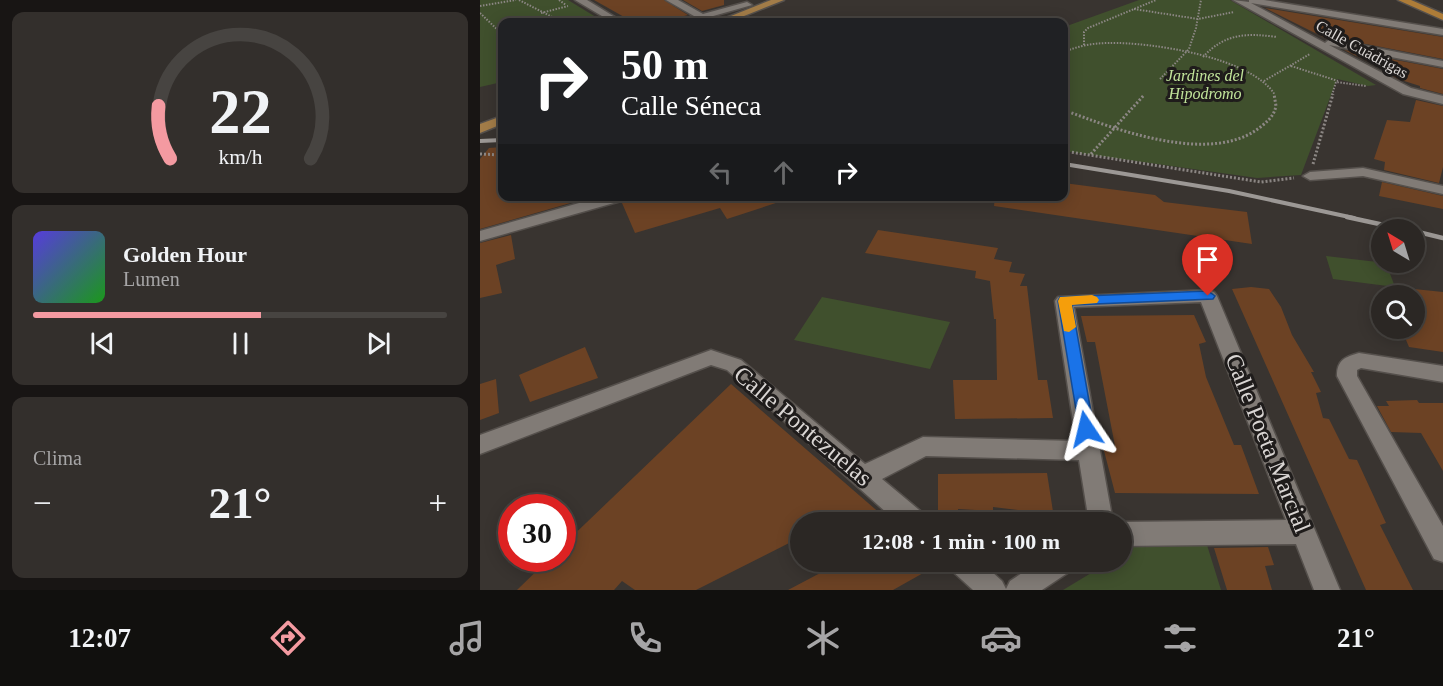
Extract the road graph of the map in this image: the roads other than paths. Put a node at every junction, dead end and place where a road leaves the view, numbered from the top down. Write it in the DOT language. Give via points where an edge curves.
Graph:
graph roads {
  1 [pos="580,0"];
  2 [pos="671,0"];
  3 [pos="779,0"];
  4 [pos="1238,0"];
  5 [pos="1245,0"];
  6 [pos="1403,0"];
  7 [pos="1420,0"];
  8 [pos="745,2"];
  9 [pos="758,9"];
  10 [pos="1443,9"];
  11 [pos="1443,16"];
  12 [pos="702,17"];
  13 [pos="611,18"];
  14 [pos="698,18"];
  15 [pos="732,18"];
  16 [pos="1443,32"];
  17 [pos="1317,45"];
  18 [pos="1443,64"];
  19 [pos="1443,100"];
  20 [pos="498,122"];
  21 [pos="480,129"];
  22 [pos="1310,176"];
  23 [pos="1443,190"];
  24 [pos="605,201"];
  25 [pos="480,236"];
  26 [pos="1443,374"];
  27 [pos="480,445"];
  28 [pos="1089,451"];
  29 [pos="863,477"];
  30 [pos="903,512"];
  31 [pos="1099,512"];
  32 [pos="1304,532"];
  33 [pos="1132,534"];
  34 [pos="1443,550"];
  35 [pos="973,572"];
  36 [pos="1046,572"];
  37 [pos="993,590"];
  38 [pos="1019,590"];
  39 [pos="1327,590"];
  1 -- 13 [label="street"];
  2 -- 12 [label="street"];
  3 -- 9 [label="main road"];
  4 -- 17 [label="street, Calle Cuádrigas"];
  5 -- 16 [label="street"];
  6 -- 11 [label="highway"];
  7 -- 10 [label="highway"];
  8 -- 9 [label="street"];
  8 -- 12 [label="street"];
  9 -- 15 [label="main road"];
  12 -- 14 [label="street"];
  17 -- 18 [label="street"];
  17 -- 19 [label="street, Calle Cuádrigas" via="1407,91"];
  20 -- 21 [label="main road"];
  22 -- 23 [label="street" via="1364,172"];
  24 -- 25 [label="street"];
  26 -- 34 [label="street" via="1359,360 1347,366 1347,376"];
  27 -- 29 [label="street, Calle Pontezuelas" via="711,357 734,365"];
  28 -- 29 [label="street" via="923,446"];
  28 -- 31 [label="street"];
  28 -- 32 [label="street, Calle Poeta Marcial" via="1064,301 1208,296"];
  29 -- 30 [label="street, Calle Pontezuelas"];
  32 -- 33 [label="street"];
  32 -- 39 [label="street, Calle Poeta Marcial"];
  35 -- 37 [label="street"];
  36 -- 38 [label="street"];
}
